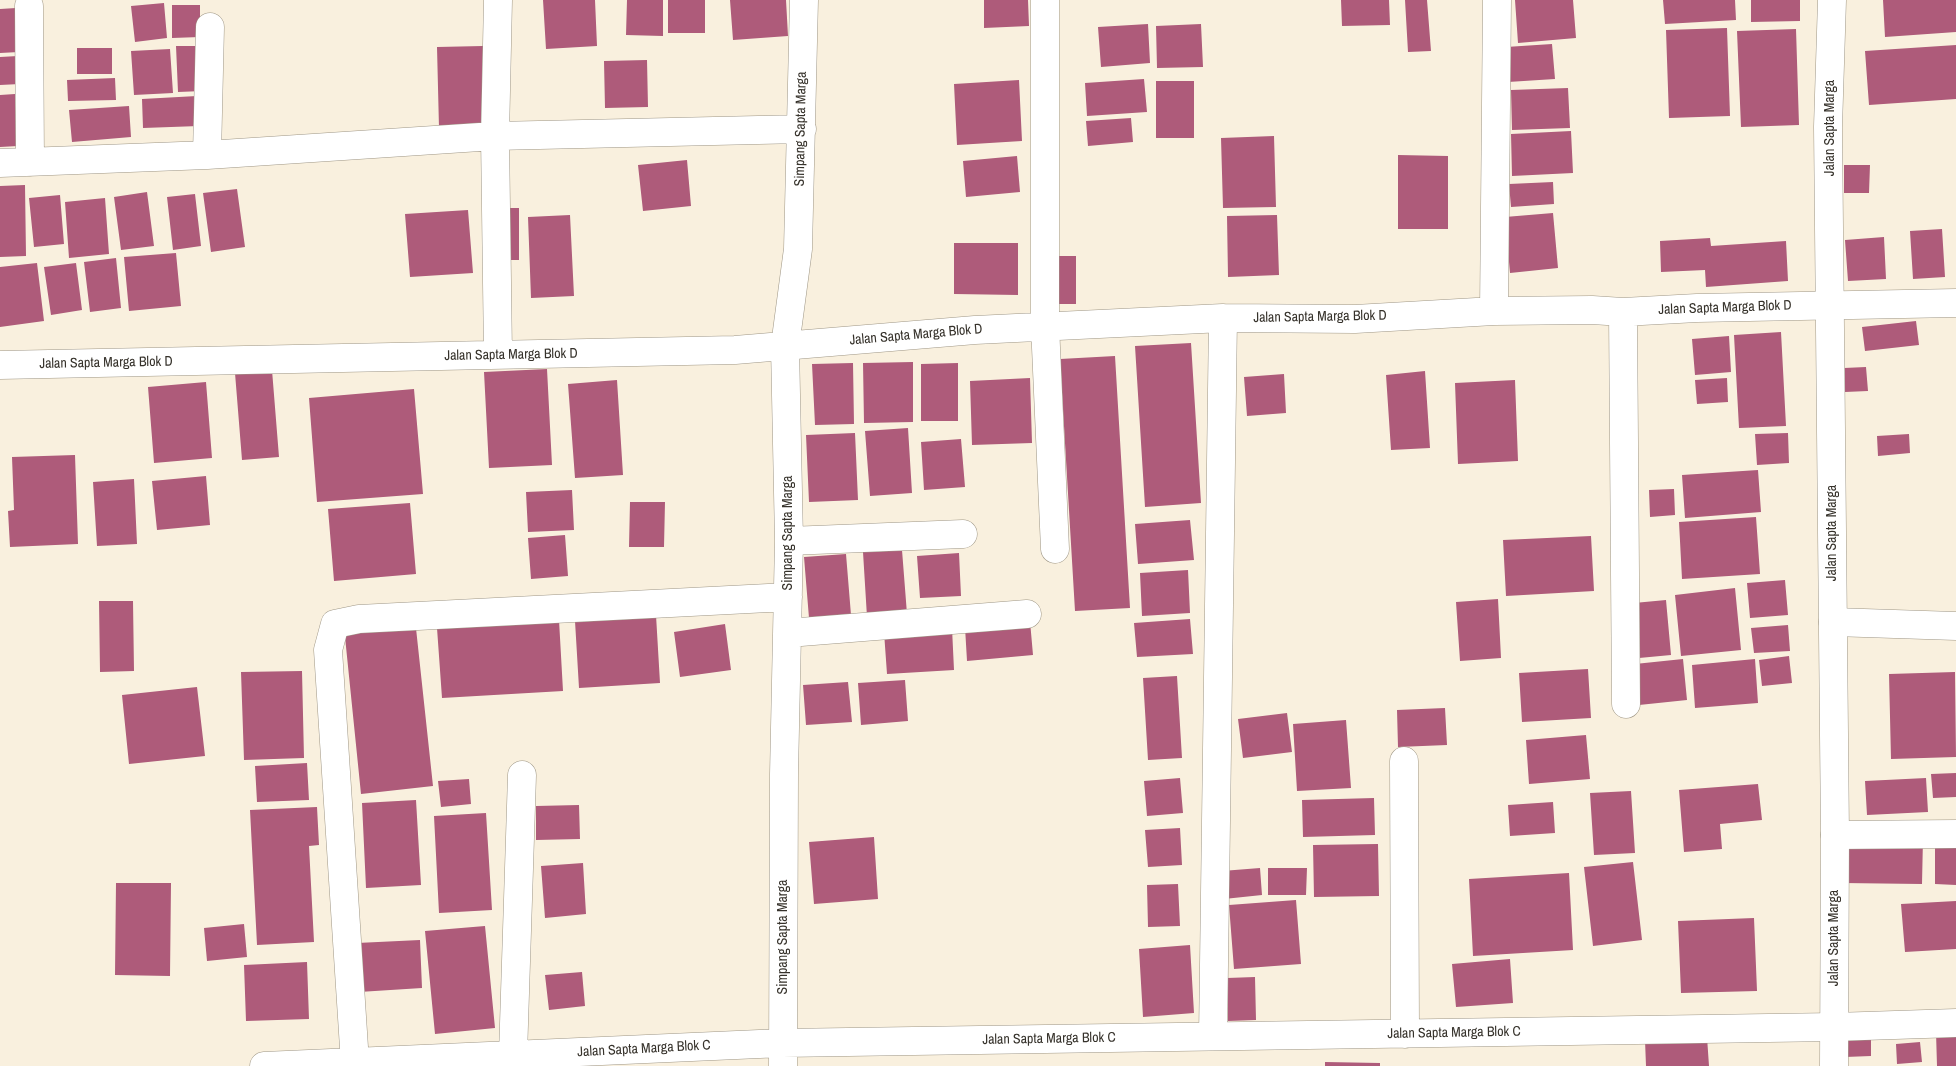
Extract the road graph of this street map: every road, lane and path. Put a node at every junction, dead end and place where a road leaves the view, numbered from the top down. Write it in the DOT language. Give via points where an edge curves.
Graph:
graph roads {
  1 [pos="498,0"];
  2 [pos="804,0"];
  3 [pos="1045,0"];
  4 [pos="1497,0"];
  5 [pos="1832,0"];
  6 [pos="28,6"];
  7 [pos="210,27"];
  8 [pos="802,129"];
  9 [pos="495,136"];
  10 [pos="207,155"];
  11 [pos="30,162"];
  12 [pos="0,163"];
  13 [pos="1956,303"];
  14 [pos="1831,306"];
  15 [pos="1494,311"];
  16 [pos="1623,312"];
  17 [pos="1224,318"];
  18 [pos="1045,325"];
  19 [pos="785,346"];
  20 [pos="498,355"];
  21 [pos="0,365"];
  22 [pos="963,534"];
  23 [pos="789,541"];
  24 [pos="1055,549"];
  25 [pos="788,597"];
  26 [pos="1027,614"];
  27 [pos="1832,622"];
  28 [pos="1956,626"];
  29 [pos="788,633"];
  30 [pos="1626,704"];
  31 [pos="1404,761"];
  32 [pos="522,775"];
  33 [pos="1956,834"];
  34 [pos="1835,835"];
  35 [pos="1956,1023"];
  36 [pos="1834,1027"];
  37 [pos="1405,1034"];
  38 [pos="1213,1036"];
  39 [pos="513,1055"];
  40 [pos="783,1055"];
  41 [pos="355,1063"];
  42 [pos="264,1066"];
  43 [pos="1834,1066"];
  1 -- 9 [label="street"];
  2 -- 8 [label="street, Simpang Sapta Marga"];
  3 -- 18 [label="street"];
  4 -- 15 [label="street"];
  5 -- 14 [label="street, Jalan Sapta Marga" via="1828,127"];
  6 -- 11 [label="street"];
  7 -- 10 [label="street"];
  8 -- 9 [label="street"];
  8 -- 19 [label="street, Simpang Sapta Marga" via="798,250"];
  9 -- 10 [label="street"];
  9 -- 20 [label="street"];
  10 -- 11 [label="street"];
  11 -- 12 [label="street"];
  13 -- 14 [label="street, Jalan Sapta Marga Blok D"];
  14 -- 16 [label="street, Jalan Sapta Marga Blok D"];
  14 -- 27 [label="street, Jalan Sapta Marga"];
  15 -- 16 [label="street, Jalan Sapta Marga Blok D"];
  15 -- 17 [label="street, Jalan Sapta Marga Blok D" via="1355,319"];
  16 -- 30 [label="street"];
  17 -- 18 [label="street, Jalan Sapta Marga Blok D"];
  17 -- 38 [label="street"];
  18 -- 19 [label="street, Jalan Sapta Marga Blok D"];
  18 -- 24 [label="street"];
  19 -- 20 [label="street, Jalan Sapta Marga Blok D"];
  19 -- 23 [label="street, Simpang Sapta Marga"];
  20 -- 21 [label="street, Jalan Sapta Marga Blok D"];
  22 -- 23 [label="street"];
  23 -- 25 [label="street, Simpang Sapta Marga"];
  25 -- 29 [label="street, Simpang Sapta Marga"];
  25 -- 41 [label="street" via="359,619 335,624 328,650"];
  26 -- 29 [label="street"];
  27 -- 28 [label="street"];
  27 -- 34 [label="street, Jalan Sapta Marga"];
  29 -- 40 [label="street, Simpang Sapta Marga"];
  31 -- 37 [label="street"];
  32 -- 39 [label="street"];
  33 -- 34 [label="street"];
  34 -- 36 [label="street, Jalan Sapta Marga"];
  35 -- 36 [label="street, Jalan Sapta Marga Blok C"];
  36 -- 37 [label="street, Jalan Sapta Marga Blok C"];
  36 -- 43 [label="street, Jalan Sapta Marga"];
  37 -- 38 [label="street, Jalan Sapta Marga Blok C"];
  38 -- 40 [label="street, Jalan Sapta Marga Blok C"];
  39 -- 40 [label="street, Jalan Sapta Marga Blok C"];
  39 -- 41 [label="street, Jalan Sapta Marga Blok C"];
  41 -- 42 [label="street, Jalan Sapta Marga Blok C"];
}
